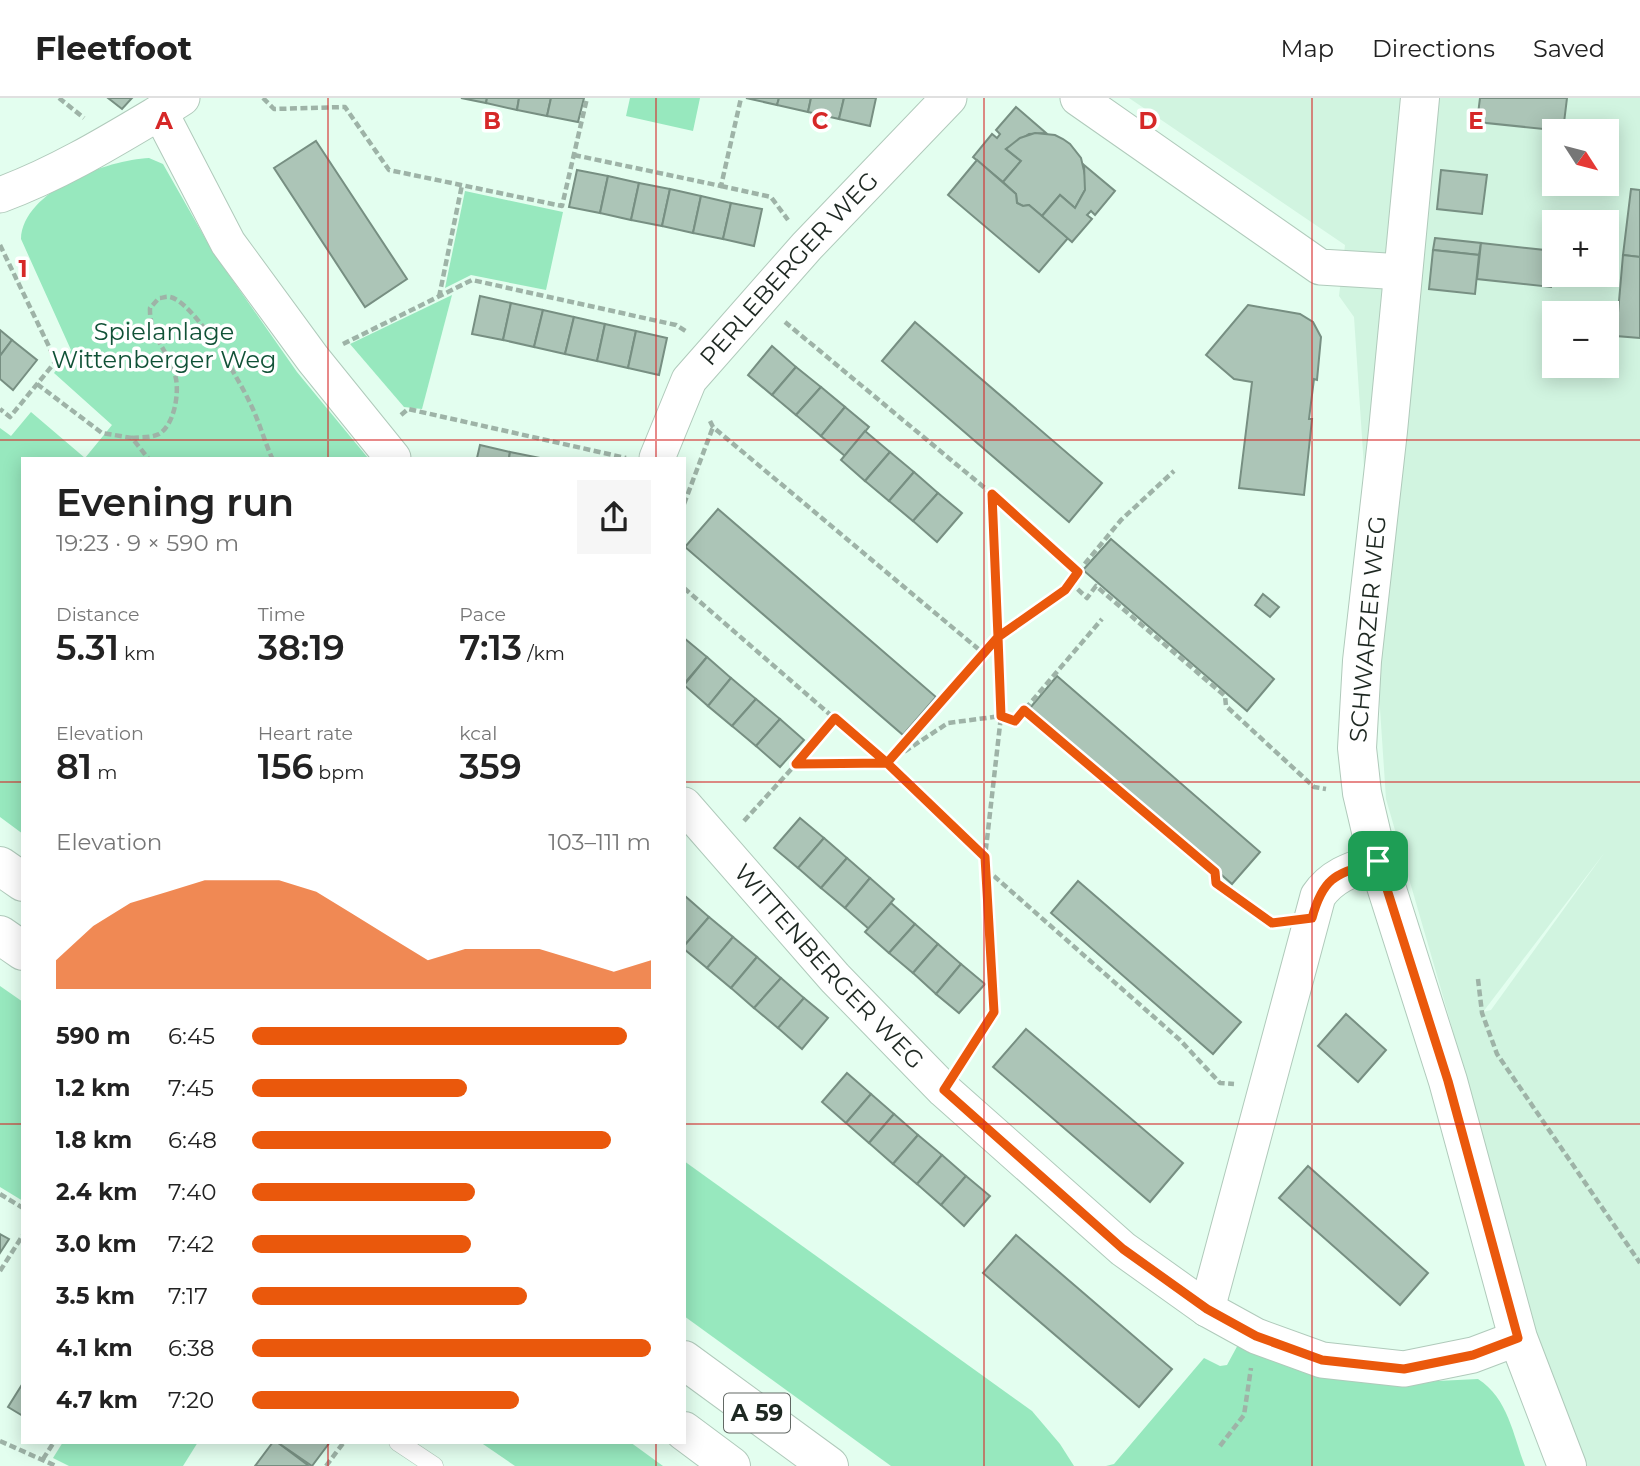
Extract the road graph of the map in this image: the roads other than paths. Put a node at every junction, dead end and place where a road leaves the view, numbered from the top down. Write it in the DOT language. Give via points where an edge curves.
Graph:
graph roads {
  1 [pos="949,98"];
  2 [pos="1079,98"];
  3 [pos="1420,98"];
  4 [pos="172,105"];
  5 [pos="0,195"];
  6 [pos="1404,272"];
  7 [pos="384,448"];
  8 [pos="657,457"];
  9 [pos="686,807"];
  10 [pos="1378,861"];
  11 [pos="0,866"];
  12 [pos="21,881"];
  13 [pos="0,935"];
  14 [pos="21,950"];
  15 [pos="1207,1309"];
  16 [pos="1518,1338"];
  17 [pos="686,1361"];
  18 [pos="686,1433"];
  19 [pos="401,1444"];
  20 [pos="434,1466"];
  21 [pos="732,1466"];
  22 [pos="829,1466"];
  23 [pos="1567,1466"];
  1 -- 8 [label="street, PERLEBERGER WEG" via="757,300 689,380"];
  2 -- 6 [label="street" via="1320,267"];
  3 -- 6 [label="main road, SCHWARZER WEG"];
  4 -- 5 [label="street" via="54,172"];
  4 -- 7 [label="street" via="228,243"];
  6 -- 10 [label="main road, SCHWARZER WEG" via="1362,661 1357,748"];
  9 -- 15 [label="street, WITTENBERGER WEG" via="835,978 944,1090 1123,1249"];
  10 -- 15 [label="street" via="1341,873 1318,896"];
  10 -- 16 [label="main road, SCHWARZER WEG" via="1448,1081"];
  11 -- 12 [label="main road"];
  13 -- 14 [label="main road"];
  15 -- 16 [label="street, WITTENBERGER WEG" via="1256,1336 1322,1360 1404,1369 1473,1355"];
  16 -- 23 [label="main road, SCHWARZER WEG"];
  17 -- 22 [label="main road, A 59"];
  18 -- 21 [label="main road, A 59"];
  19 -- 20 [label="lane"];
}
